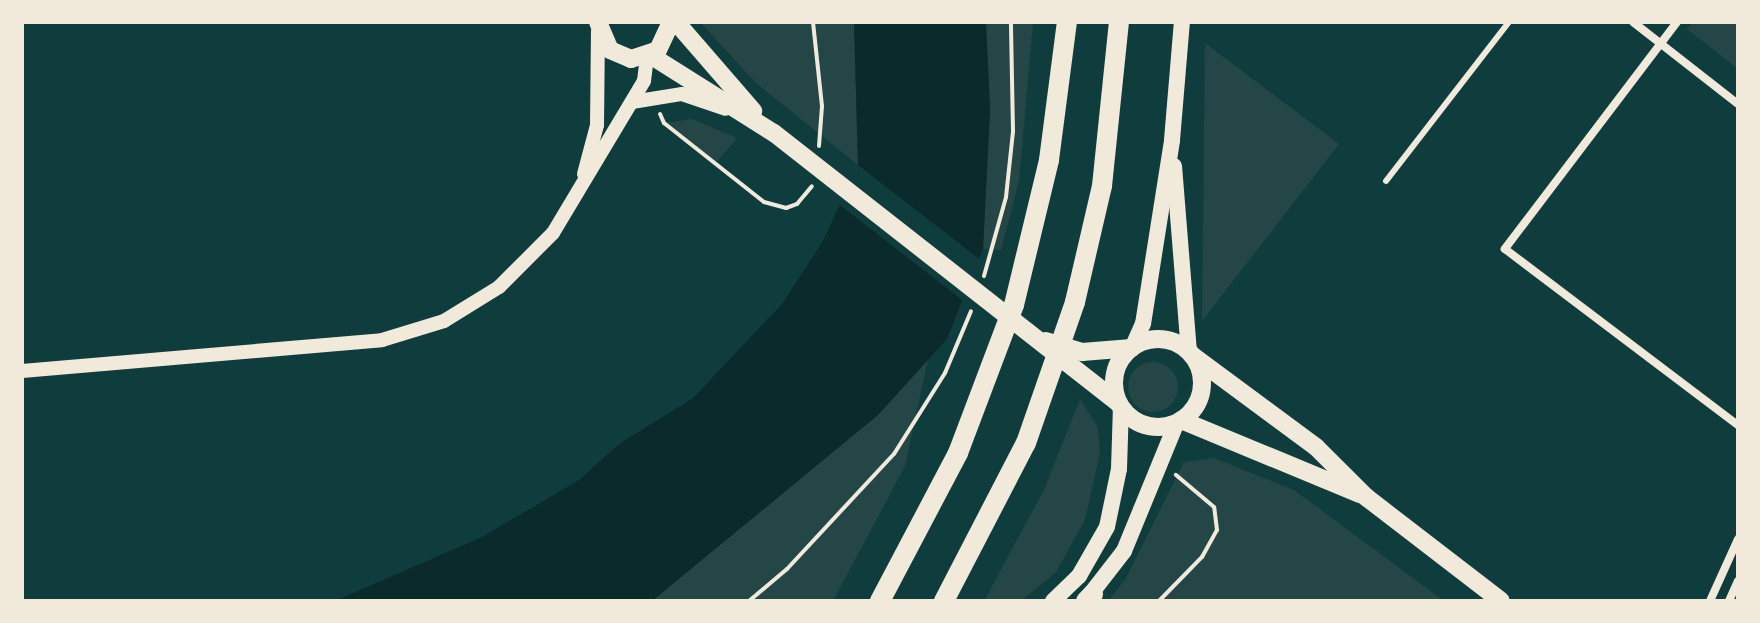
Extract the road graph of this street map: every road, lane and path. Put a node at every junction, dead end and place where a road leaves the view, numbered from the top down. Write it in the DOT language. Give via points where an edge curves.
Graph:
graph roads {
  1 [pos="673,22"];
  2 [pos="1011,22"];
  3 [pos="1067,22"];
  4 [pos="1119,22"];
  5 [pos="1182,22"];
  6 [pos="1509,22"];
  7 [pos="1633,22"];
  8 [pos="1677,22"];
  9 [pos="597,25"];
  10 [pos="1661,43"];
  11 [pos="648,56"];
  12 [pos="632,102"];
  13 [pos="1738,104"];
  14 [pos="756,120"];
  15 [pos="774,133"];
  16 [pos="1172,140"];
  17 [pos="1386,181"];
  18 [pos="580,190"];
  19 [pos="980,286"];
  20 [pos="975,300"];
  21 [pos="1040,338"];
  22 [pos="1132,347"];
  23 [pos="1191,354"];
  24 [pos="22,371"];
  25 [pos="1120,405"];
  26 [pos="1179,421"];
  27 [pos="1738,425"];
  28 [pos="1167,469"];
  29 [pos="1366,497"];
  30 [pos="1738,539"];
  31 [pos="1738,581"];
  32 [pos="1088,599"];
  33 [pos="749,601"];
  34 [pos="880,601"];
  35 [pos="944,601"];
  36 [pos="1053,601"];
  37 [pos="1159,601"];
  38 [pos="1501,601"];
  39 [pos="1710,601"];
  40 [pos="1729,601"];
  1 -- 11 [label="main road" via="665,43"];
  1 -- 15 [label="main road"];
  2 -- 19 [label="path" via="1013,131 1006,197"];
  3 -- 34 [label="highway" via="1049,160 1014,305 958,453"];
  4 -- 35 [label="highway" via="1102,186 1075,302 1026,443"];
  5 -- 16 [label="main road"];
  6 -- 17 [label="lane"];
  7 -- 10 [label="street"];
  8 -- 10 [label="street"];
  9 -- 11 [label="main road" via="617,54"];
  9 -- 18 [label="street" via="597,125"];
  10 -- 13 [label="street"];
  10 -- 27 [label="street" via="1505,249"];
  11 -- 12 [label="street" via="644,81"];
  11 -- 14 [label="main road"];
  12 -- 14 [label="street" via="682,94"];
  12 -- 18 [label="street"];
  14 -- 15 [label="main road"];
  15 -- 21 [label="main road"];
  16 -- 22 [label="main road" via="1143,324"];
  16 -- 23 [label="main road"];
  18 -- 24 [label="street" via="553,233 499,287 471,307 412,332 346,344"];
  20 -- 33 [label="path" via="945,373 894,454 787,569"];
  21 -- 22 [label="main road" via="1072,351"];
  21 -- 25 [label="main road"];
  22 -- 23 [label="main road" via="1162,339"];
  22 -- 25 [label="main road" via="1115,373"];
  23 -- 26 [label="main road" via="1201,378 1200,393"];
  23 -- 29 [label="main road" via="1316,447"];
  25 -- 26 [label="main road" via="1141,424"];
  25 -- 36 [label="main road" via="1119,469 1107,527 1083,570"];
  26 -- 29 [label="main road"];
  26 -- 32 [label="main road" via="1124,551"];
  28 -- 37 [label="path" via="1203,494 1218,517 1202,557"];
  29 -- 38 [label="main road"];
  30 -- 39 [label="street"];
  31 -- 40 [label="street"];
}
